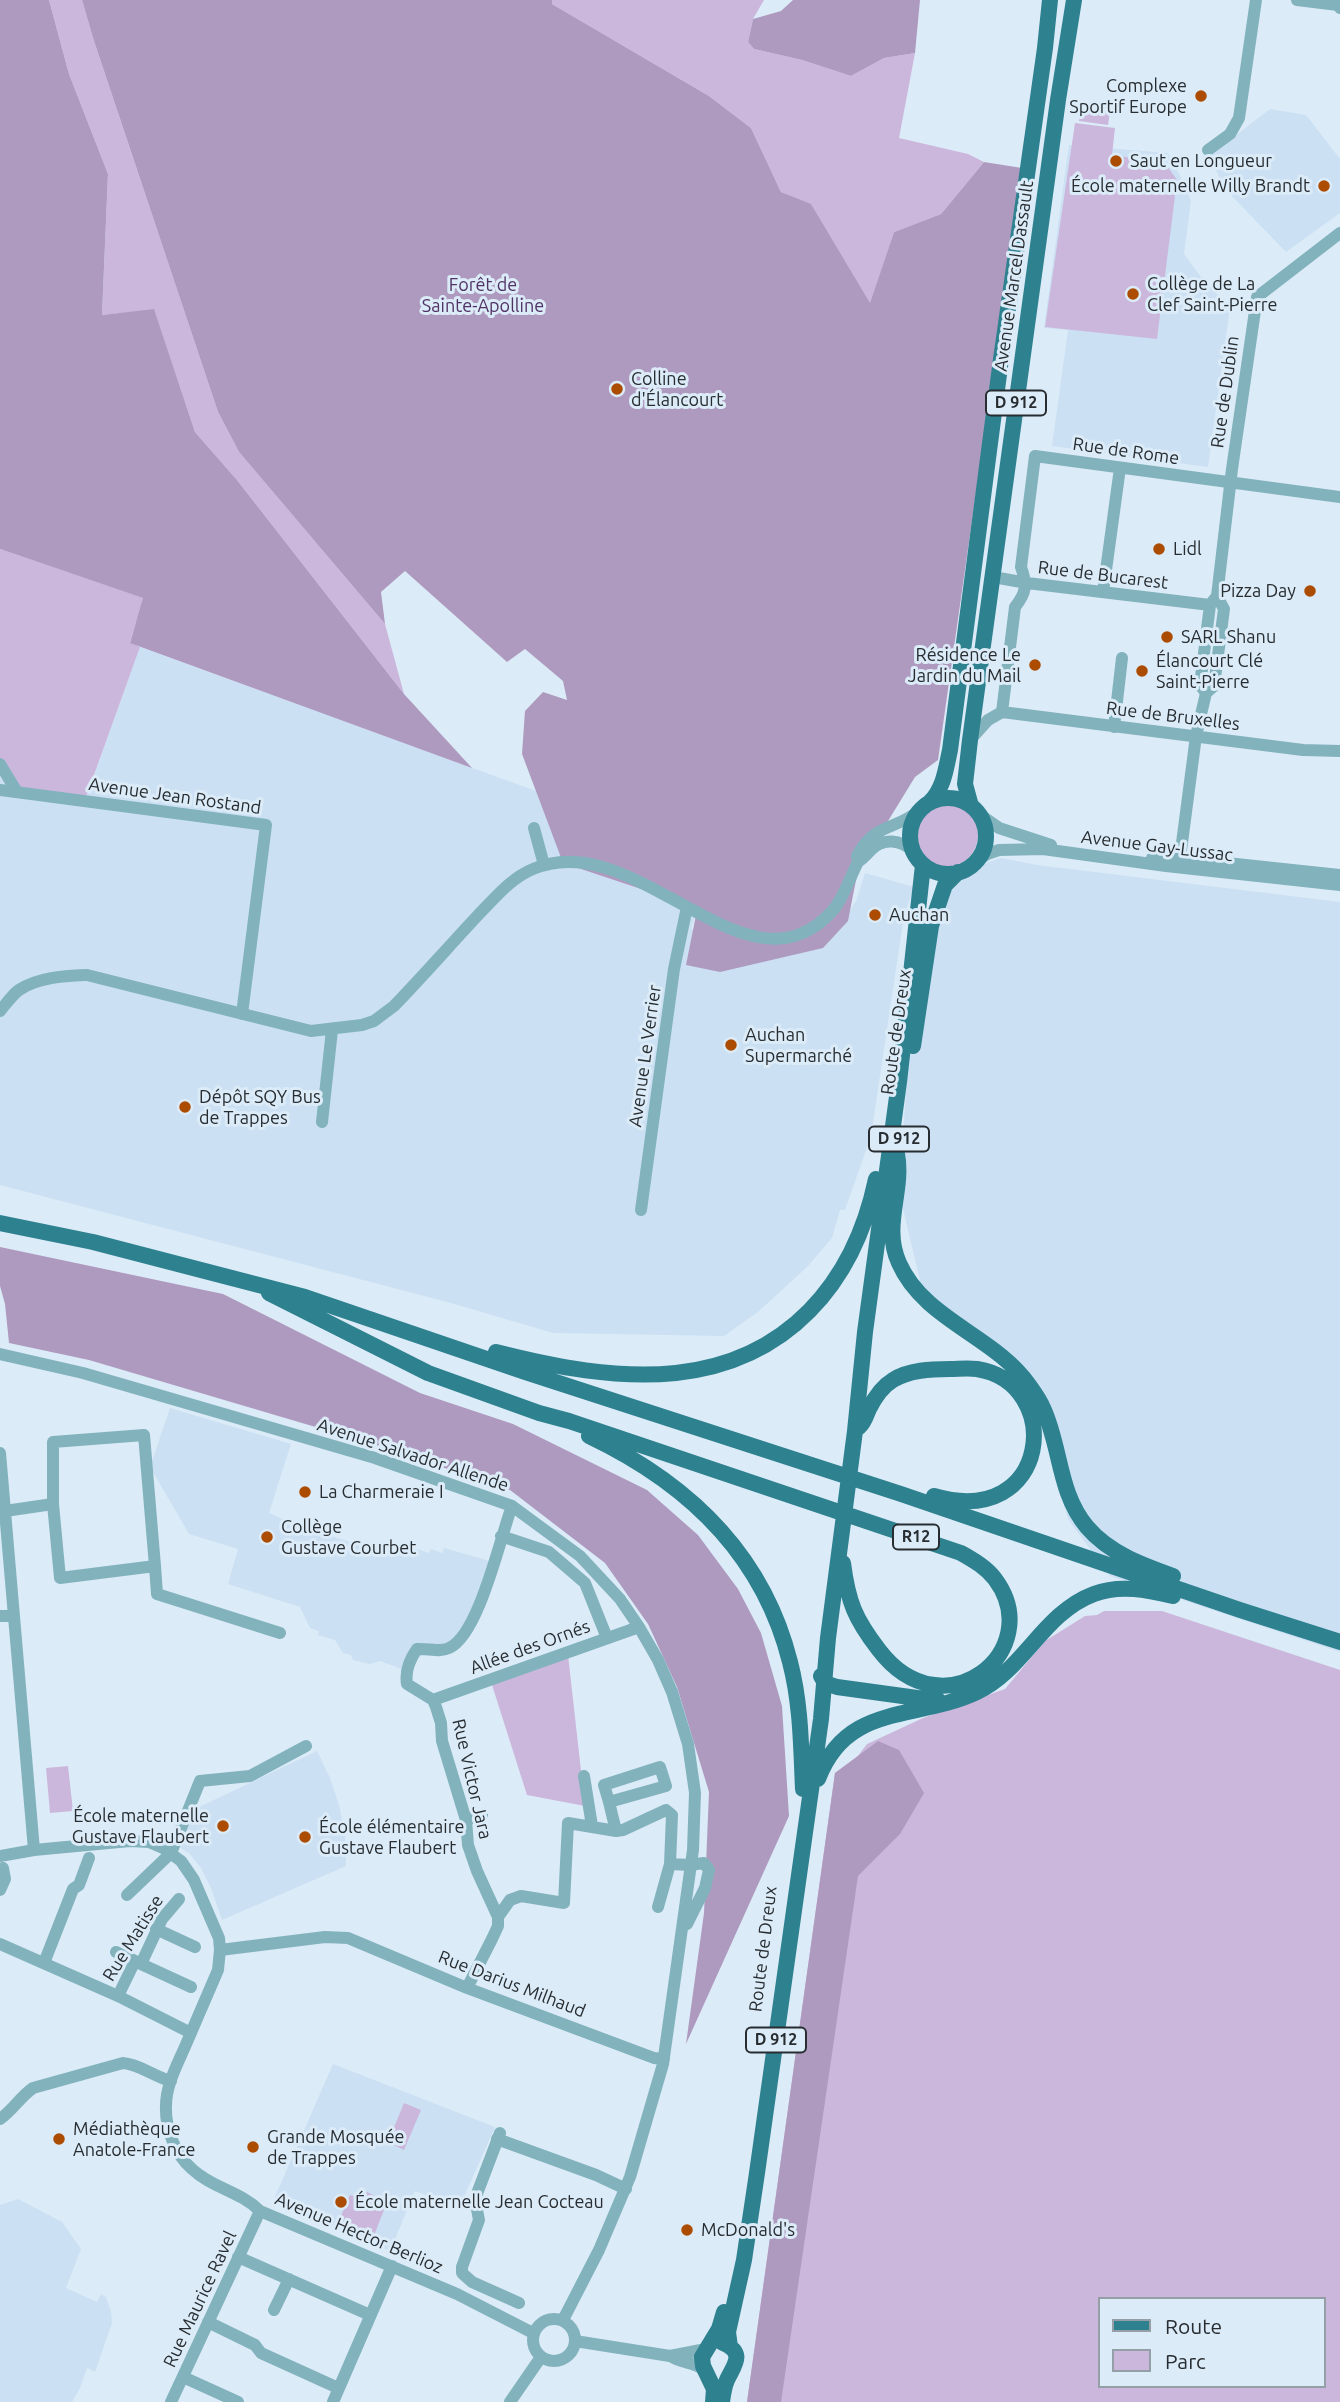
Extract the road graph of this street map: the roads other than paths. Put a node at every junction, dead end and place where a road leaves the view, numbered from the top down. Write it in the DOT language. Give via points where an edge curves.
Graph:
graph roads {
  1 [pos="1050,0"];
  2 [pos="1074,0"];
  3 [pos="1256,0"];
  4 [pos="1297,0"];
  5 [pos="1340,8"];
  6 [pos="1208,150"];
  7 [pos="1340,233"];
  8 [pos="1120,468"];
  9 [pos="1230,483"];
  10 [pos="1340,497"];
  11 [pos="993,577"];
  12 [pos="1027,583"];
  13 [pos="1103,592"];
  14 [pos="1213,601"];
  15 [pos="1122,657"];
  16 [pos="1002,712"];
  17 [pos="1114,727"];
  18 [pos="1196,736"];
  19 [pos="970,740"];
  20 [pos="1340,751"];
  21 [pos="0,764"];
  22 [pos="0,790"];
  23 [pos="17,792"];
  24 [pos="925,806"];
  25 [pos="975,810"];
  26 [pos="534,828"];
  27 [pos="913,851"];
  28 [pos="1180,858"];
  29 [pos="858,862"];
  30 [pos="974,863"];
  31 [pos="923,864"];
  32 [pos="544,865"];
  33 [pos="958,872"];
  34 [pos="1340,875"];
  35 [pos="1340,885"];
  36 [pos="687,907"];
  37 [pos="0,1011"];
  38 [pos="242,1014"];
  39 [pos="332,1030"];
  40 [pos="899,1082"];
  41 [pos="321,1122"];
  42 [pos="897,1154"];
  43 [pos="641,1210"];
  44 [pos="0,1223"];
  45 [pos="257,1285"];
  46 [pos="446,1343"];
  47 [pos="0,1354"];
  48 [pos="858,1412"];
  49 [pos="539,1413"];
  50 [pos="854,1438"];
  51 [pos="0,1453"];
  52 [pos="901,1494"];
  53 [pos="53,1504"];
  54 [pos="512,1506"];
  55 [pos="3,1512"];
  56 [pos="502,1536"];
  57 [pos="840,1540"];
  58 [pos="5,1564"];
  59 [pos="155,1566"];
  60 [pos="1240,1610"];
  61 [pos="0,1616"];
  62 [pos="14,1616"];
  63 [pos="639,1626"];
  64 [pos="1298,1628"];
  65 [pos="280,1633"];
  66 [pos="607,1638"];
  67 [pos="828,1638"];
  68 [pos="1340,1642"];
  69 [pos="819,1667"];
  70 [pos="825,1683"];
  71 [pos="433,1700"];
  72 [pos="949,1702"];
  73 [pos="306,1746"];
  74 [pos="584,1776"];
  75 [pos="803,1789"];
  76 [pos="609,1802"];
  77 [pos="482,1815"];
  78 [pos="466,1820"];
  79 [pos="807,1822"];
  80 [pos="592,1826"];
  81 [pos="616,1831"];
  82 [pos="34,1850"];
  83 [pos="171,1853"];
  84 [pos="89,1858"];
  85 [pos="1,1862"];
  86 [pos="670,1864"];
  87 [pos="690,1865"];
  88 [pos="0,1890"];
  89 [pos="127,1895"];
  90 [pos="179,1899"];
  91 [pos="658,1907"];
  92 [pos="498,1917"];
  93 [pos="156,1929"];
  94 [pos="682,1934"];
  95 [pos="0,1944"];
  96 [pos="195,1947"];
  97 [pos="220,1950"];
  98 [pos="116,1952"];
  99 [pos="44,1963"];
  100 [pos="138,1963"];
  101 [pos="191,1987"];
  102 [pos="467,1988"];
  103 [pos="118,1996"];
  104 [pos="191,2033"];
  105 [pos="664,2059"];
  106 [pos="170,2081"];
  107 [pos="0,2119"];
  108 [pos="626,2189"];
  109 [pos="260,2211"];
  110 [pos="238,2257"];
  111 [pos="392,2266"];
  112 [pos="463,2273"];
  113 [pos="289,2279"];
  114 [pos="453,2292"];
  115 [pos="274,2310"];
  116 [pos="370,2315"];
  117 [pos="503,2317"];
  118 [pos="563,2320"];
  119 [pos="208,2322"];
  120 [pos="533,2333"];
  121 [pos="575,2342"];
  122 [pos="708,2347"];
  123 [pos="730,2347"];
  124 [pos="670,2356"];
  125 [pos="541,2357"];
  126 [pos="706,2372"];
  127 [pos="731,2374"];
  128 [pos="183,2377"];
  129 [pos="336,2387"];
  130 [pos="171,2402"];
  131 [pos="238,2402"];
  132 [pos="333,2402"];
  133 [pos="510,2402"];
  134 [pos="713,2402"];
  135 [pos="722,2402"];
  1 -- 24 [label="main road, Avenue Marcel Dassault / D 912" via="950,750 937,795"];
  2 -- 11 [label="main road, Avenue Marcel Dassault / D 912"];
  3 -- 6 [label="street" via="1239,118 1230,134"];
  4 -- 5 [label="street"];
  7 -- 9 [label="street, Rue de Dublin" via="1257,297"];
  8 -- 9 [label="street, Rue de Rome"];
  8 -- 12 [label="street, Rue de Rome" via="1035,456 1021,567"];
  8 -- 13 [label="street"];
  9 -- 10 [label="street, Rue de Rome"];
  9 -- 14 [label="street, Rue de Dublin"];
  11 -- 12 [label="street, Rue de Bucarest"];
  11 -- 19 [label="main road, Avenue Marcel Dassault / D 912"];
  12 -- 13 [label="street, Rue de Bucarest"];
  12 -- 16 [label="street" via="1015,607"];
  13 -- 14 [label="street, Rue de Bucarest"];
  14 -- 18 [label="street, Rue de Dublin" via="1224,609 1214,686 1206,693"];
  15 -- 17 [label="street"];
  16 -- 17 [label="street, Rue de Bruxelles"];
  16 -- 19 [label="street"];
  17 -- 18 [label="street, Rue de Bruxelles"];
  18 -- 20 [label="street, Rue de Bruxelles"];
  18 -- 28 [label="street, Rue de Dublin"];
  19 -- 25 [label="main road, Avenue Marcel Dassault / D 912" via="965,784"];
  21 -- 23 [label="street"];
  22 -- 23 [label="street"];
  23 -- 38 [label="street, Avenue Jean Rostand" via="266,825"];
  24 -- 25 [label="main road" via="951,798"];
  24 -- 27 [label="main road" via="911,828"];
  24 -- 29 [label="street" via="868,838"];
  25 -- 28 [label="street, Avenue Gay-Lussac" via="999,828 1051,845"];
  25 -- 30 [label="main road" via="985,840"];
  26 -- 32 [label="street"];
  27 -- 29 [label="street" via="902,843 886,842"];
  27 -- 31 [label="main road"];
  28 -- 34 [label="street, Avenue Gay-Lussac"];
  29 -- 36 [label="street" via="841,900 825,918 799,934 759,939"];
  30 -- 33 [label="main road"];
  30 -- 35 [label="street, Avenue Gay-Lussac" via="999,850 1043,849"];
  31 -- 33 [label="main road" via="939,873"];
  31 -- 40 [label="main road, Route de Dreux / D 912"];
  32 -- 36 [label="street" via="595,864"];
  32 -- 39 [label="street" via="505,887 394,1006 374,1021"];
  33 -- 42 [label="main road, Route de Dreux / D 912" via="942,891 930,926"];
  36 -- 43 [label="street, Avenue Le Verrier" via="674,969"];
  37 -- 38 [label="street" via="16,992 33,983 87,975"];
  38 -- 39 [label="street" via="311,1031"];
  39 -- 41 [label="street"];
  40 -- 46 [label="main road, R12" via="870,1207 841,1273 797,1323 758,1348 714,1365 677,1373 638,1374 555,1367 460,1341"];
  40 -- 48 [label="main road, Route de Dreux / D 912"];
  42 -- 48 [label="main road, Route de Dreux / D 912"];
  42 -- 64 [label="main road, R12" via="900,1168 891,1229 906,1278 925,1300 1027,1383 1043,1408 1069,1498 1087,1527 1120,1554 1279,1615"];
  44 -- 45 [label="main road, R12"];
  45 -- 46 [label="main road, R12"];
  45 -- 49 [label="main road, R12" via="428,1373"];
  46 -- 52 [label="main road, R12"];
  47 -- 54 [label="street, Avenue Salvador Allende" via="95,1376 375,1458"];
  48 -- 50 [label="main road, Route de Dreux / D 912"];
  49 -- 57 [label="main road, R12" via="961,1553 995,1579 1004,1597 1007,1636 989,1667 960,1685 945,1687 901,1674 857,1621 849,1600"];
  49 -- 75 [label="main road, R12" via="646,1466 680,1490 730,1540 766,1597 790,1660"];
  50 -- 52 [label="main road, R12" via="891,1380 929,1369 977,1370 1000,1377 1015,1390 1029,1409 1035,1433 1032,1454 1021,1477 1005,1492 966,1502 911,1490"];
  50 -- 57 [label="main road, Route de Dreux / D 912"];
  51 -- 55 [label="street"];
  52 -- 60 [label="main road, R12"];
  53 -- 55 [label="street"];
  53 -- 59 [label="street" via="61,1578"];
  53 -- 59 [label="street" via="53,1442 144,1435"];
  54 -- 56 [label="street, Rue Victor Jara"];
  54 -- 63 [label="street, Avenue Salvador Allende" via="580,1556"];
  55 -- 58 [label="street"];
  56 -- 66 [label="street" via="549,1552 584,1583"];
  56 -- 71 [label="street, Rue Victor Jara" via="467,1633 447,1649 417,1649 413,1655 407,1684"];
  57 -- 67 [label="main road, Route de Dreux / D 912"];
  58 -- 62 [label="street"];
  59 -- 65 [label="street" via="157,1594"];
  60 -- 64 [label="main road, R12"];
  60 -- 72 [label="main road, R12" via="1136,1589 1098,1592 1071,1606 1043,1630 991,1684"];
  61 -- 62 [label="street"];
  62 -- 82 [label="street"];
  63 -- 66 [label="street, Allée des Ornés"];
  63 -- 87 [label="street, Avenue Salvador Allende" via="672,1692 688,1744 695,1793"];
  64 -- 68 [label="main road, R12"];
  66 -- 71 [label="street, Allée des Ornés"];
  67 -- 69 [label="main road, Route de Dreux / D 912"];
  67 -- 70 [label="main road, Route de Dreux / D 912"];
  69 -- 70 [label="main road"];
  69 -- 75 [label="main road, Route de Dreux / D 912"];
  70 -- 72 [label="main road"];
  70 -- 79 [label="main road, Route de Dreux / D 912"];
  71 -- 78 [label="street, Rue Victor Jara" via="444,1712 442,1741"];
  72 -- 79 [label="main road, R12" via="875,1720 841,1740 822,1769"];
  73 -- 83 [label="street" via="250,1776 200,1781"];
  74 -- 80 [label="street"];
  75 -- 122 [label="main road, Route de Dreux / D 912" via="742,2248 719,2329"];
  76 -- 76 [label="street" via="604,1785 660,1767 666,1786"];
  76 -- 81 [label="street"];
  77 -- 78 [label="street"];
  78 -- 92 [label="street, Rue Victor Jara" via="468,1845"];
  79 -- 123 [label="main road, Route de Dreux / D 912"];
  80 -- 81 [label="street"];
  80 -- 92 [label="street" via="568,1823 564,1903 521,1896 510,1900"];
  81 -- 86 [label="street" via="666,1810 672,1815"];
  82 -- 83 [label="street" via="130,1840 149,1842"];
  82 -- 85 [label="street"];
  83 -- 89 [label="street"];
  83 -- 97 [label="street" via="194,1880"];
  84 -- 99 [label="street"];
  85 -- 88 [label="street" via="5,1879"];
  86 -- 87 [label="street"];
  86 -- 91 [label="street"];
  87 -- 94 [label="street, Avenue Salvador Allende"];
  87 -- 94 [label="street" via="704,1863 709,1870"];
  90 -- 93 [label="street, Rue Matisse"];
  92 -- 102 [label="street" via="498,1927"];
  93 -- 96 [label="street"];
  93 -- 100 [label="street, Rue Matisse"];
  94 -- 105 [label="street, Avenue Salvador Allende"];
  95 -- 99 [label="street"];
  97 -- 102 [label="street, Rue Darius Milhaud" via="348,1938"];
  97 -- 104 [label="street, Avenue Hector Berlioz" via="218,1970"];
  98 -- 100 [label="street"];
  99 -- 103 [label="street"];
  100 -- 101 [label="street"];
  100 -- 103 [label="street, Rue Matisse"];
  102 -- 105 [label="street, Rue Darius Milhaud"];
  103 -- 104 [label="street"];
  104 -- 106 [label="street, Avenue Hector Berlioz"];
  105 -- 108 [label="street, Avenue Salvador Allende"];
  106 -- 107 [label="street" via="124,2063 33,2088"];
  106 -- 109 [label="street, Avenue Hector Berlioz" via="166,2106 176,2150 204,2180 249,2200"];
  108 -- 112 [label="street" via="499,2136 475,2199 479,2220"];
  108 -- 118 [label="street, Avenue Salvador Allende"];
  109 -- 110 [label="street, Rue Maurice Ravel"];
  109 -- 111 [label="street, Avenue Hector Berlioz"];
  110 -- 113 [label="street"];
  110 -- 119 [label="street, Rue Maurice Ravel"];
  111 -- 114 [label="street, Avenue Hector Berlioz"];
  111 -- 116 [label="street"];
  112 -- 114 [label="street"];
  112 -- 117 [label="street" via="472,2282 514,2301"];
  113 -- 115 [label="street"];
  113 -- 116 [label="street"];
  114 -- 117 [label="street, Avenue Hector Berlioz"];
  116 -- 132 [label="street"];
  117 -- 120 [label="street, Avenue Hector Berlioz"];
  118 -- 120 [label="street" via="545,2320"];
  118 -- 121 [label="street" via="571,2327"];
  119 -- 128 [label="street, Rue Maurice Ravel"];
  119 -- 129 [label="street" via="261,2353"];
  120 -- 125 [label="street" via="533,2346"];
  121 -- 124 [label="street"];
  121 -- 125 [label="street" via="570,2353 559,2360"];
  122 -- 123 [label="main road" via="718,2343"];
  122 -- 124 [label="street"];
  122 -- 126 [label="main road" via="702,2361"];
  123 -- 127 [label="main road" via="737,2360"];
  124 -- 126 [label="street"];
  125 -- 133 [label="street"];
  126 -- 127 [label="main road" via="722,2378"];
  126 -- 134 [label="main road" via="714,2389"];
  127 -- 135 [label="main road"];
  128 -- 130 [label="street, Rue Maurice Ravel"];
  128 -- 131 [label="street"];
}
